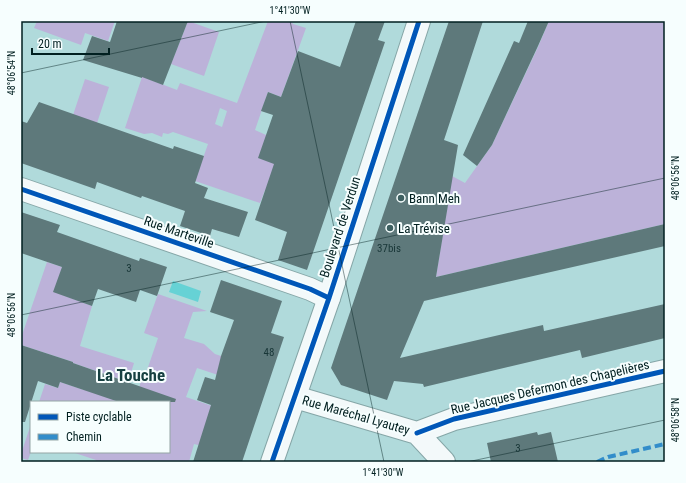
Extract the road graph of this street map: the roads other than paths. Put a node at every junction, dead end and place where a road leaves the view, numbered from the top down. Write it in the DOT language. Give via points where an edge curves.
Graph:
graph roads {
  1 [pos="419,21"];
  2 [pos="21,189"];
  3 [pos="329,298"];
  4 [pos="664,373"];
  5 [pos="295,397"];
  6 [pos="418,433"];
  7 [pos="272,462"];
  8 [pos="444,462"];
  1 -- 3 [label="street, Boulevard de Verdun"];
  2 -- 3 [label="street, Rue Marteville" via="310,289"];
  3 -- 5 [label="street, Boulevard de Verdun"];
  4 -- 6 [label="street, Rue Jacques Defermon des Chapelières" via="454,420"];
  5 -- 6 [label="street, Rue Maréchal Lyautey"];
  5 -- 7 [label="street, Boulevard de Verdun"];
  6 -- 8 [label="street"];
}
